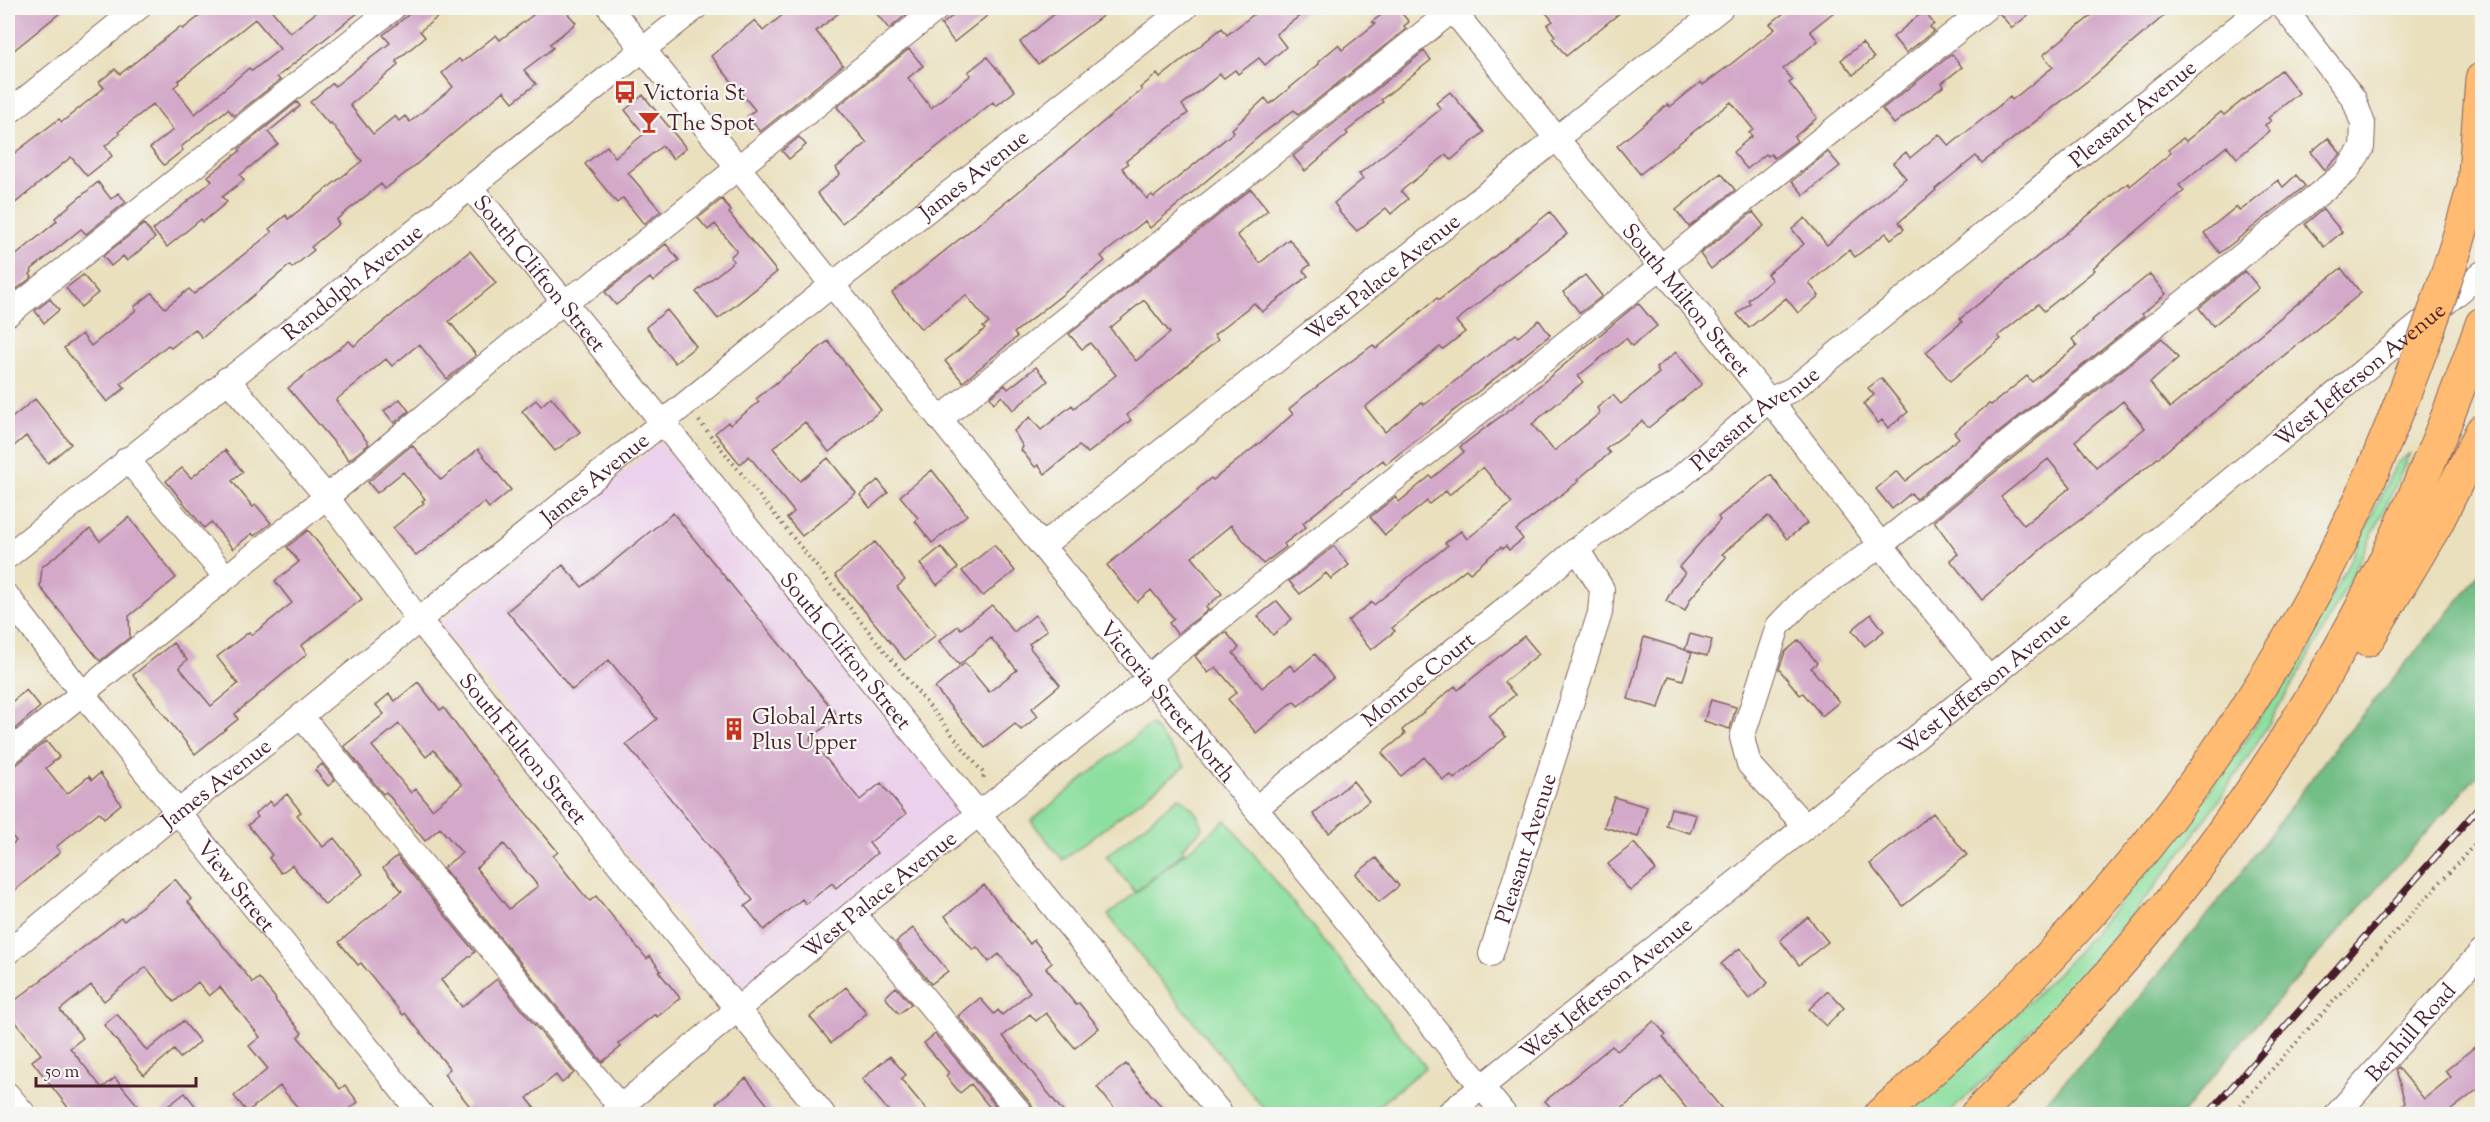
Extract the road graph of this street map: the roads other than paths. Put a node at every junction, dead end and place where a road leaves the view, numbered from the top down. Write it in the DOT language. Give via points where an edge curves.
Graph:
graph roads {
  1 [pos="138,8"];
  2 [pos="393,8"];
  3 [pos="610,8"];
  4 [pos="695,8"];
  5 [pos="938,8"];
  6 [pos="1185,8"];
  7 [pos="1453,8"];
  8 [pos="1720,8"];
  9 [pos="1986,8"];
  10 [pos="2261,8"];
  11 [pos="2284,8"];
  12 [pos="643,48"];
  13 [pos="2482,79"];
  14 [pos="8,112"];
  15 [pos="1557,138"];
  16 [pos="2482,153"];
  17 [pos="738,167"];
  18 [pos="2475,186"];
  19 [pos="470,187"];
  20 [pos="1661,267"];
  21 [pos="2482,273"];
  22 [pos="833,284"];
  23 [pos="564,301"];
  24 [pos="8,314"];
  25 [pos="2482,324"];
  26 [pos="227,379"];
  27 [pos="1768,400"];
  28 [pos="940,419"];
  29 [pos="663,423"];
  30 [pos="2482,430"];
  31 [pos="128,459"];
  32 [pos="326,496"];
  33 [pos="1881,545"];
  34 [pos="1042,546"];
  35 [pos="1577,549"];
  36 [pos="8,556"];
  37 [pos="225,576"];
  38 [pos="8,597"];
  39 [pos="419,620"];
  40 [pos="1150,677"];
  41 [pos="1989,679"];
  42 [pos="82,693"];
  43 [pos="301,716"];
  44 [pos="8,753"];
  45 [pos="2264,771"];
  46 [pos="1256,808"];
  47 [pos="179,812"];
  48 [pos="979,815"];
  49 [pos="1805,826"];
  50 [pos="853,913"];
  51 [pos="2482,951"];
  52 [pos="8,952"];
  53 [pos="1491,954"];
  54 [pos="738,1010"];
  55 [pos="1482,1088"];
  56 [pos="8,1095"];
  57 [pos="620,1112"];
  58 [pos="24,1114"];
  59 [pos="421,1114"];
  60 [pos="823,1114"];
  61 [pos="1021,1114"];
  62 [pos="1221,1114"];
  63 [pos="1448,1114"];
  64 [pos="1504,1114"];
  65 [pos="1881,1114"];
  66 [pos="1977,1114"];
  67 [pos="2338,1114"];
  1 -- 14 [label="street"];
  2 -- 24 [label="street"];
  3 -- 12 [label="street, Victoria Street North"];
  4 -- 12 [label="street, Randolph Avenue"];
  5 -- 17 [label="street"];
  6 -- 22 [label="street, James Avenue"];
  7 -- 15 [label="street, South Milton Street"];
  7 -- 28 [label="street"];
  8 -- 15 [label="street, West Palace Avenue"];
  9 -- 20 [label="street, West Palace Avenue"];
  10 -- 27 [label="street, Pleasant Avenue" via="1793,389"];
  11 -- 33 [label="street" via="2354,99 2362,124 2362,148 2346,172"];
  12 -- 17 [label="street, Victoria Street North"];
  12 -- 19 [label="street, Randolph Avenue"];
  13 -- 18 [label="highway"];
  15 -- 20 [label="street, South Milton Street"];
  15 -- 34 [label="street, West Palace Avenue"];
  16 -- 18 [label="highway"];
  17 -- 22 [label="street, Victoria Street North"];
  17 -- 23 [label="street" via="590,286"];
  18 -- 65 [label="highway, bridge" via="2425,342 2364,492 2288,641 2222,745 2160,829 2073,931 1963,1043"];
  19 -- 23 [label="street, South Clifton Street"];
  19 -- 26 [label="street, Randolph Avenue"];
  20 -- 27 [label="street, South Milton Street"];
  20 -- 40 [label="street, West Palace Avenue"];
  21 -- 41 [label="street, West Jefferson Avenue"];
  22 -- 28 [label="street, Victoria Street North"];
  22 -- 29 [label="street, James Avenue"];
  23 -- 29 [label="street, South Clifton Street"];
  23 -- 32 [label="street"];
  25 -- 45 [label="highway" via="2399,530 2357,616 2302,714"];
  26 -- 31 [label="street, Randolph Avenue"];
  26 -- 32 [label="street, South Fulton Street"];
  27 -- 33 [label="street, South Milton Street"];
  27 -- 35 [label="street, Pleasant Avenue" via="1675,482 1643,499"];
  28 -- 34 [label="street, Victoria Street North"];
  29 -- 39 [label="street, James Avenue"];
  29 -- 48 [label="street, South Clifton Street"];
  30 -- 45 [label="highway" via="2436,524 2352,663"];
  31 -- 36 [label="street, Randolph Avenue"];
  31 -- 37 [label="street"];
  32 -- 37 [label="street"];
  32 -- 39 [label="street, South Fulton Street"];
  33 -- 41 [label="street, South Milton Street"];
  33 -- 49 [label="street" via="1802,601 1778,626 1742,738 1749,764"];
  34 -- 40 [label="street, Victoria Street North"];
  35 -- 46 [label="street, Monroe Court"];
  35 -- 53 [label="street, Pleasant Avenue" via="1602,589 1600,612"];
  37 -- 42 [label="street"];
  38 -- 42 [label="street, View Street"];
  39 -- 43 [label="street, James Avenue"];
  39 -- 54 [label="street, South Fulton Street"];
  40 -- 46 [label="street, Victoria Street North"];
  40 -- 48 [label="street, West Palace Avenue"];
  41 -- 49 [label="street, West Jefferson Avenue"];
  42 -- 44 [label="street"];
  42 -- 47 [label="street, View Street"];
  43 -- 47 [label="street, James Avenue"];
  43 -- 57 [label="street"];
  45 -- 66 [label="highway" via="2153,924 2060,1031"];
  46 -- 55 [label="street, Victoria Street North"];
  47 -- 52 [label="street, James Avenue"];
  47 -- 59 [label="street, View Street"];
  48 -- 50 [label="street, West Palace Avenue"];
  48 -- 62 [label="street, South Clifton Street"];
  49 -- 55 [label="street, West Jefferson Avenue"];
  50 -- 54 [label="street, West Palace Avenue"];
  50 -- 61 [label="street"];
  51 -- 67 [label="street, Benhill Road"];
  54 -- 57 [label="street, West Palace Avenue"];
  54 -- 60 [label="street, South Fulton Street"];
  55 -- 63 [label="street, West Jefferson Avenue"];
  55 -- 64 [label="street, Victoria Street North"];
  56 -- 58 [label="street"];
}
